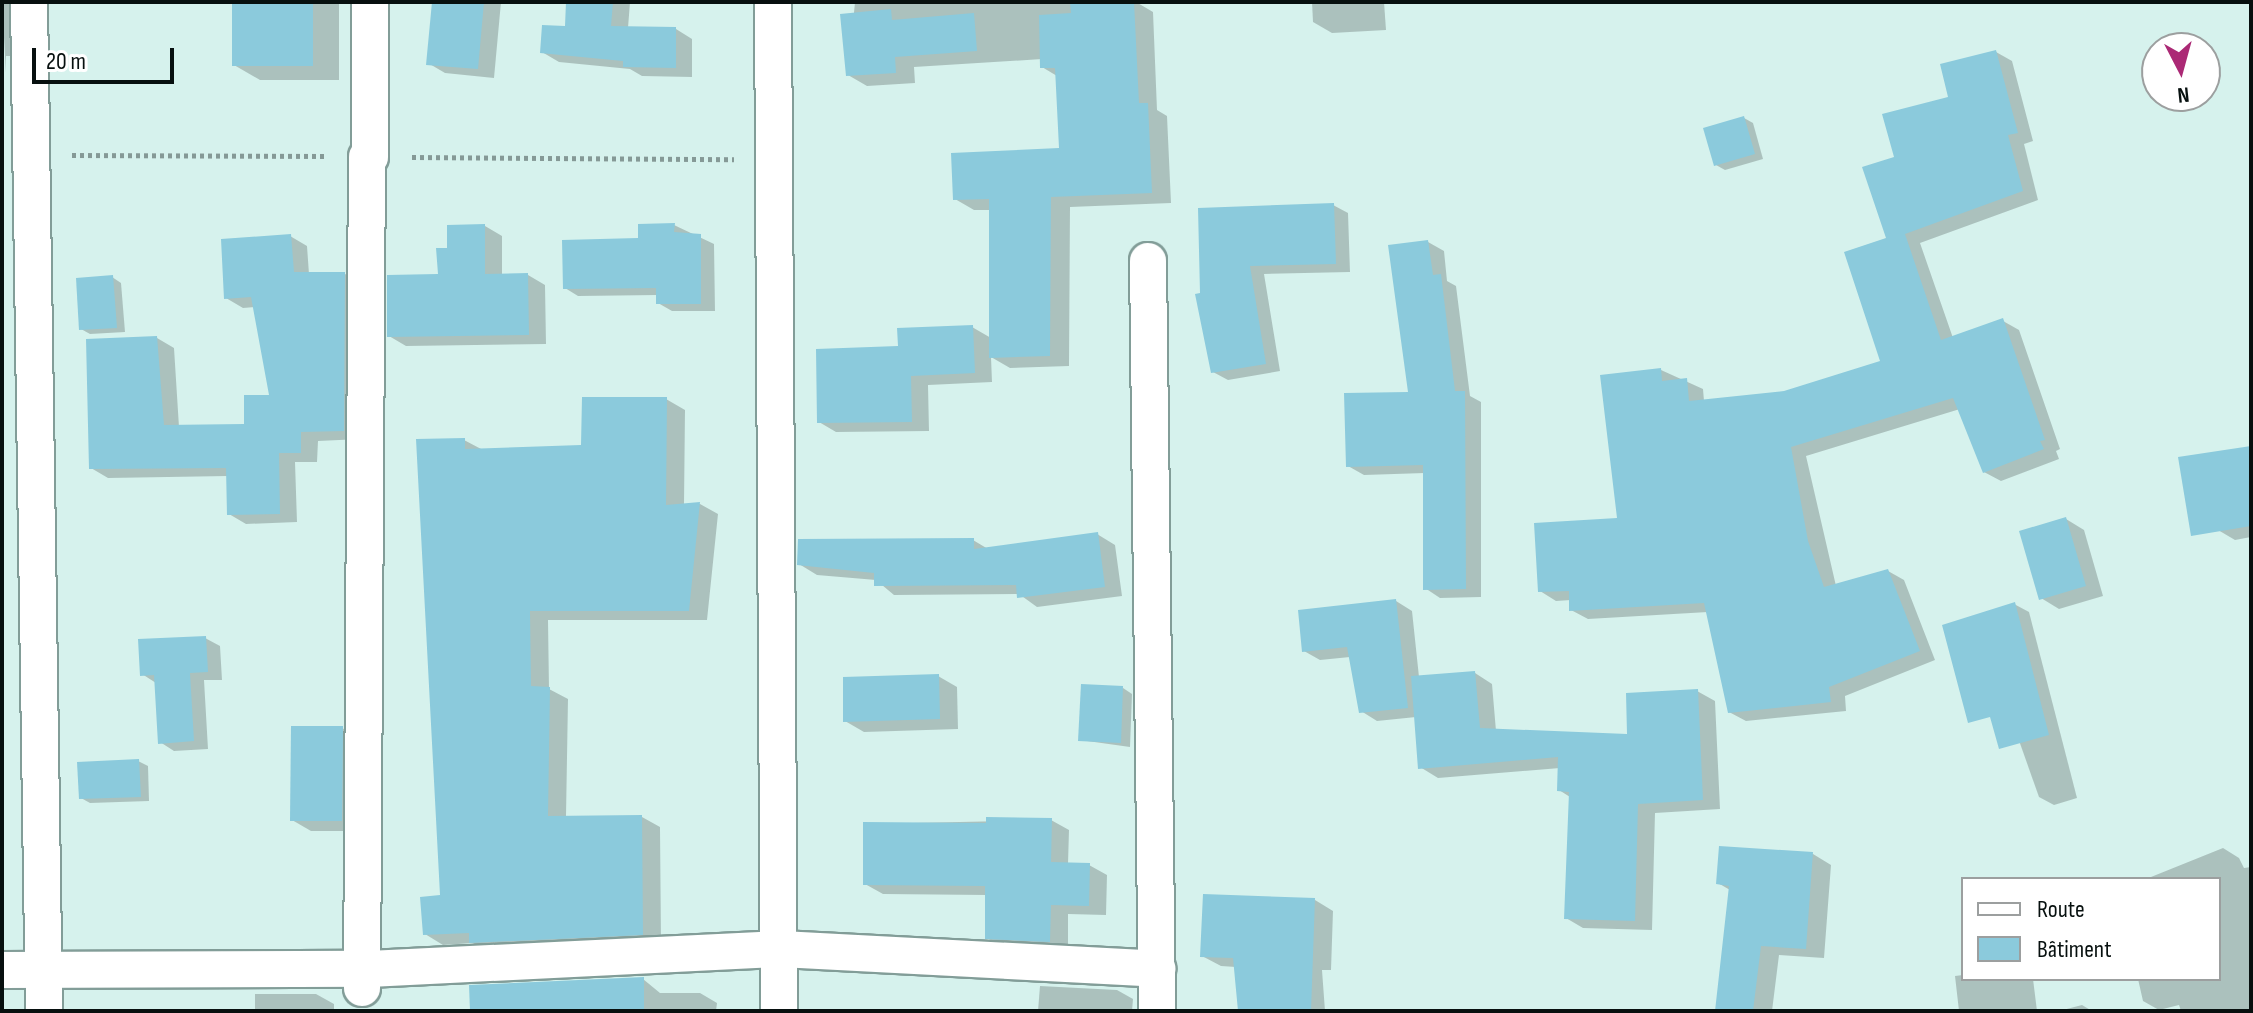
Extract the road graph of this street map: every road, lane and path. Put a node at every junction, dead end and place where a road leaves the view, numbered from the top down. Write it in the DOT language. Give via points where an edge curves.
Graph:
graph roads {
  1 [pos="29,2"];
  2 [pos="370,2"];
  3 [pos="773,2"];
  4 [pos="1148,261"];
  5 [pos="781,949"];
  6 [pos="1157,969"];
  7 [pos="2,970"];
  8 [pos="45,970"];
  9 [pos="362,979"];
  10 [pos="44,1011"];
  11 [pos="779,1011"];
  12 [pos="1157,1011"];
  1 -- 8 [label="street"];
  2 -- 9 [label="street"];
  3 -- 5 [label="street"];
  4 -- 6 [label="street"];
  5 -- 6 [label="street"];
  5 -- 9 [label="street"];
  5 -- 11 [label="street"];
  6 -- 12 [label="street"];
  7 -- 8 [label="street"];
  8 -- 9 [label="street"];
  8 -- 10 [label="street"];
}
